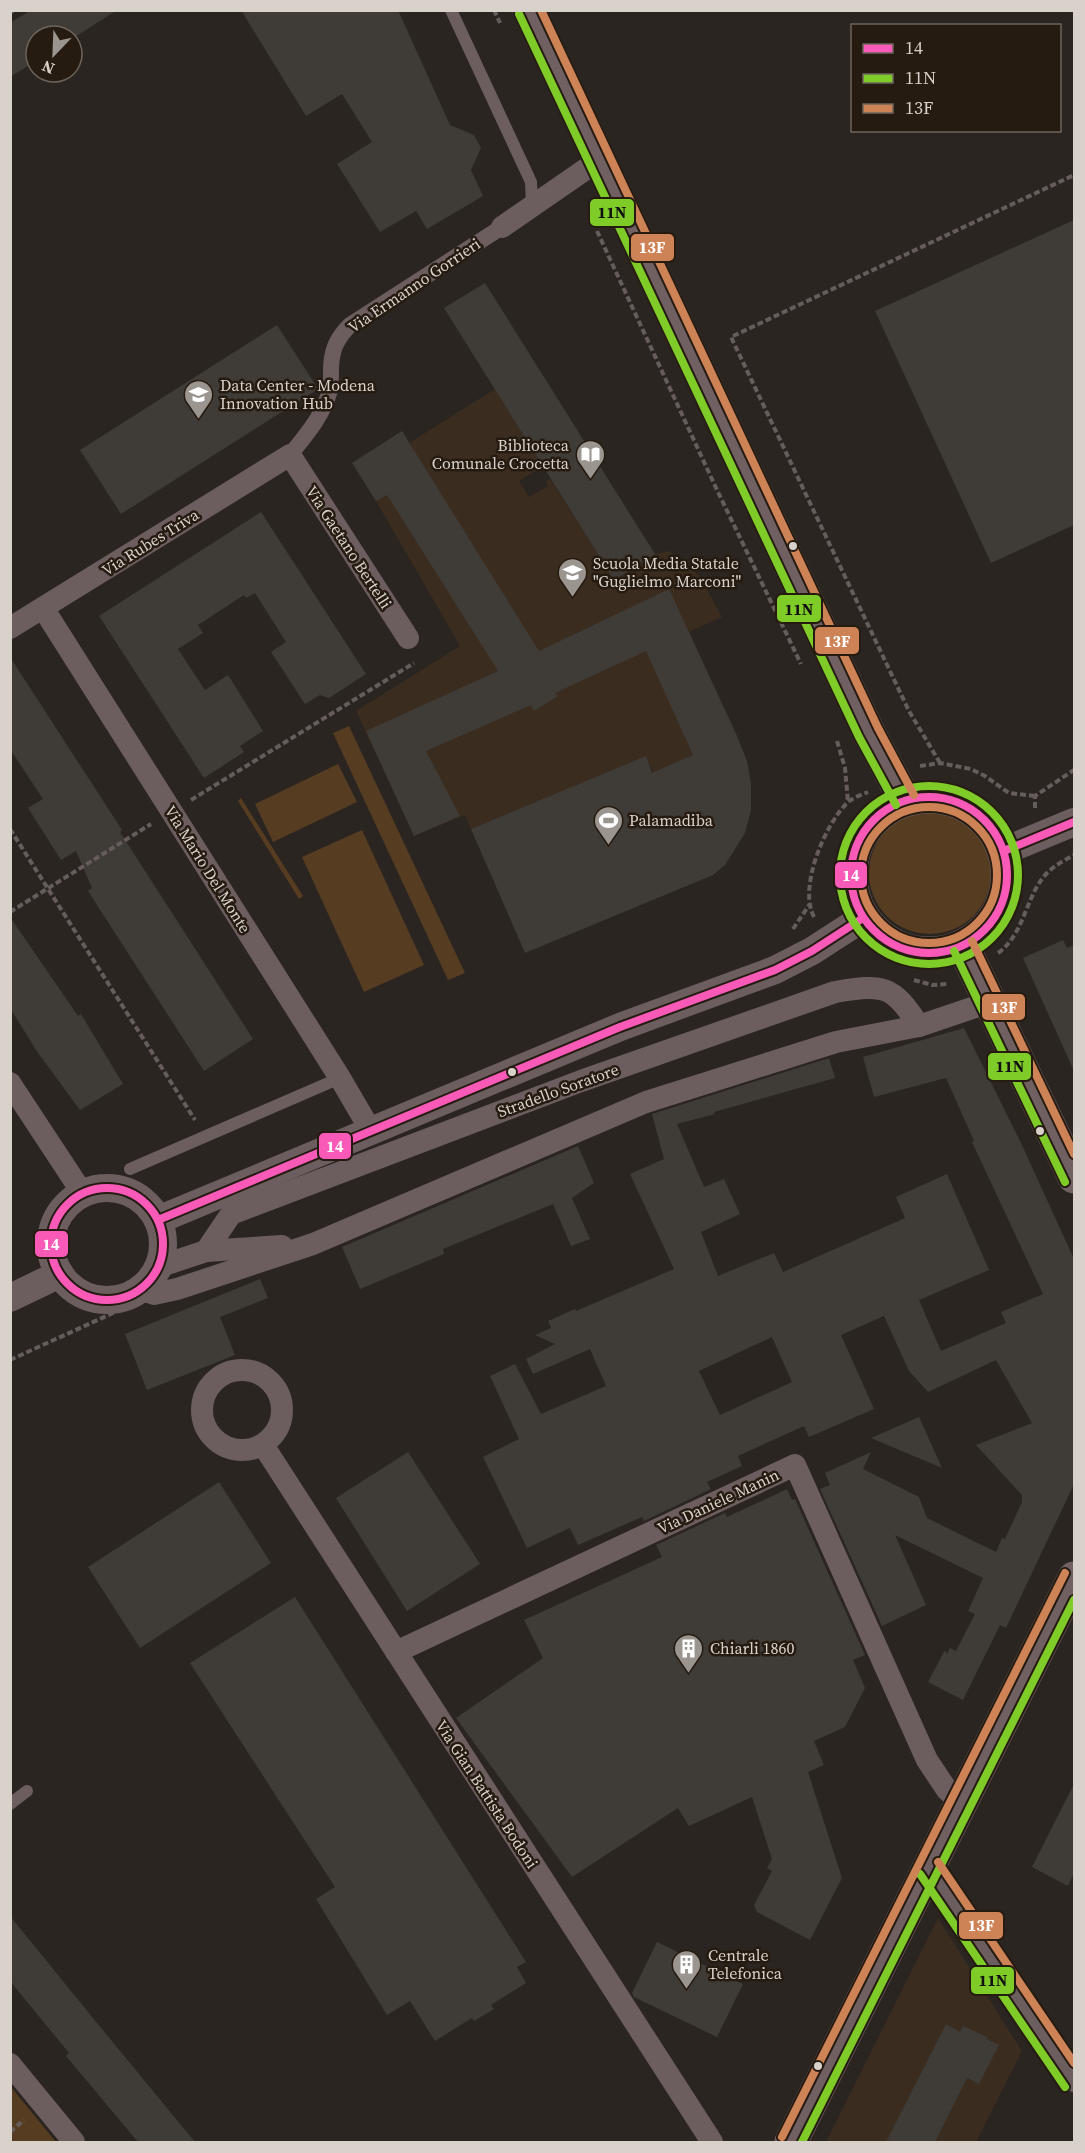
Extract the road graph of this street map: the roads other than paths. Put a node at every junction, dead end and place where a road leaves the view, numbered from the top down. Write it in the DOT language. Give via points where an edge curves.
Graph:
graph roads {
  1 [pos="451,10"];
  2 [pos="529,10"];
  3 [pos="599,160"];
  4 [pos="532,206"];
  5 [pos="502,227"];
  6 [pos="290,455"];
  7 [pos="43,608"];
  8 [pos="10,628"];
  9 [pos="408,638"];
  10 [pos="899,789"];
  11 [pos="1074,822"];
  12 [pos="1004,851"];
  13 [pos="863,918"];
  14 [pos="968,958"];
  15 [pos="990,1002"];
  16 [pos="919,1026"];
  17 [pos="340,1077"];
  18 [pos="10,1083"];
  19 [pos="371,1131"];
  20 [pos="130,1169"];
  21 [pos="1074,1177"];
  22 [pos="83,1194"];
  23 [pos="158,1220"];
  24 [pos="313,1244"];
  25 [pos="206,1251"];
  26 [pos="60,1274"];
  27 [pos="151,1283"];
  28 [pos="10,1298"];
  29 [pos="263,1445"];
  30 [pos="1074,1578"];
  31 [pos="396,1652"];
  32 [pos="27,1791"];
  33 [pos="962,1803"];
  34 [pos="10,1804"];
  35 [pos="929,1868"];
  36 [pos="10,2064"];
  37 [pos="1074,2080"];
  38 [pos="74,2142"];
  39 [pos="712,2142"];
  40 [pos="791,2142"];
  1 -- 4 [label="lane" via="531,182"];
  2 -- 3 [label="main road"];
  3 -- 4 [label="street, Via Ermanno Gorrieri"];
  3 -- 10 [label="main road"];
  4 -- 5 [label="street, Via Ermanno Gorrieri"];
  5 -- 6 [label="street, Via Ermanno Gorrieri" via="340,335 331,359 331,388 324,407"];
  6 -- 7 [label="street, Via Rubes Triva"];
  6 -- 9 [label="street, Via Gaetano Bertelli"];
  7 -- 8 [label="street, Via Rubes Triva"];
  7 -- 17 [label="street, Via Mario Del Monte"];
  10 -- 12 [label="main road" via="958,802 975,811"];
  10 -- 13 [label="main road" via="860,836 853,855 852,893"];
  11 -- 12 [label="street"];
  12 -- 14 [label="main road" via="1004,899"];
  13 -- 14 [label="main road" via="873,930 900,948 916,953 948,951"];
  13 -- 19 [label="street" via="775,970 620,1027"];
  14 -- 15 [label="main road"];
  15 -- 16 [label="street"];
  15 -- 21 [label="main road"];
  16 -- 24 [label="street" via="837,1042 646,1102"];
  16 -- 25 [label="street, Stradello Soratore" via="906,1005 884,990 858,988 835,992 581,1080 231,1214"];
  17 -- 19 [label="street, Via Mario Del Monte"];
  17 -- 20 [label="lane"];
  18 -- 22 [label="street"];
  19 -- 23 [label="street"];
  22 -- 23 [label="street" via="105,1188 121,1190 149,1206"];
  22 -- 26 [label="street" via="63,1209 55,1223 52,1253"];
  23 -- 27 [label="street" via="162,1252"];
  24 -- 25 [label="street"];
  24 -- 27 [label="street" via="177,1289"];
  25 -- 27 [label="street"];
  26 -- 27 [label="street" via="74,1288 100,1299 128,1296"];
  26 -- 28 [label="street"];
  29 -- 31 [label="street, Via Gian Battista Bodoni"];
  30 -- 33 [label="main road"];
  31 -- 33 [label="street, Via Daniele Manin" via="795,1465 927,1760 947,1790"];
  31 -- 39 [label="street, Via Gian Battista Bodoni"];
  32 -- 34 [label="lane"];
  33 -- 35 [label="main road"];
  35 -- 37 [label="street"];
  35 -- 40 [label="main road"];
  36 -- 38 [label="street"];
}
